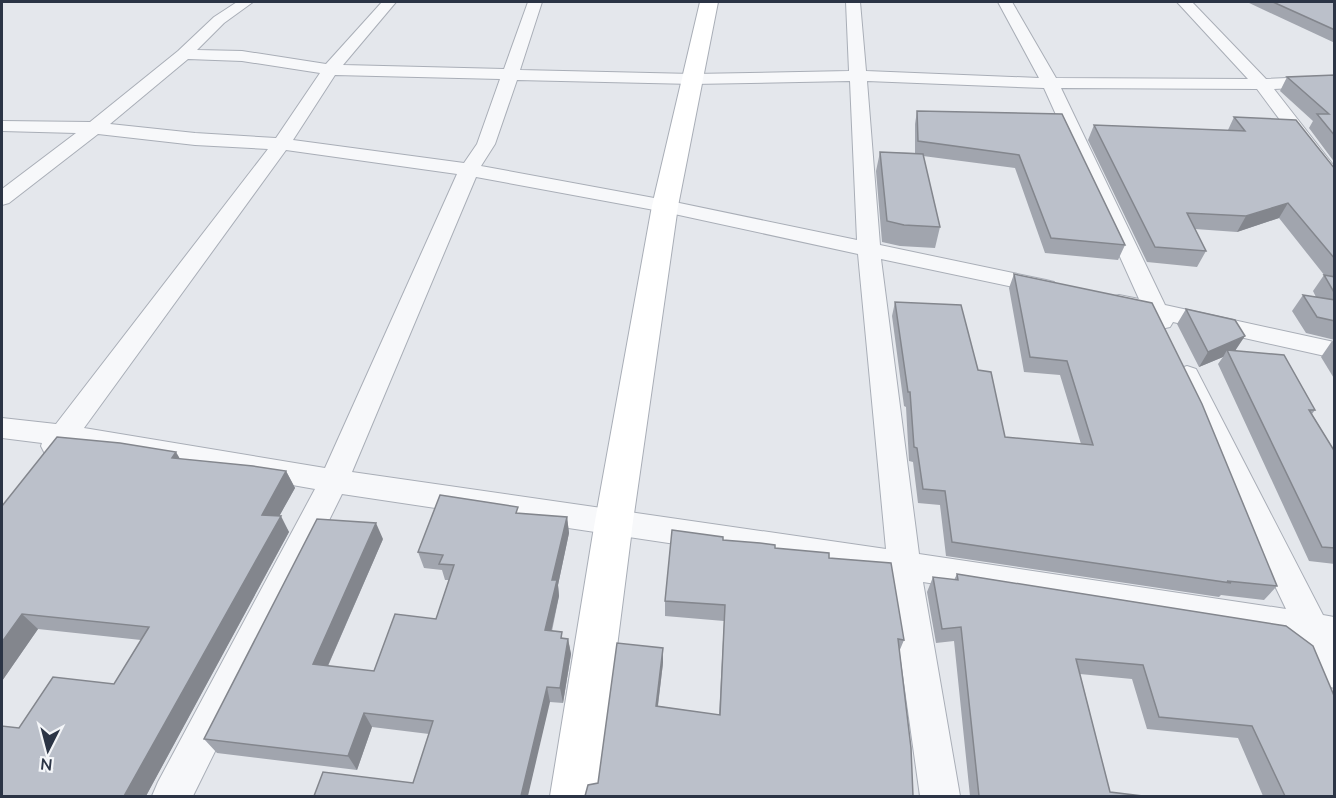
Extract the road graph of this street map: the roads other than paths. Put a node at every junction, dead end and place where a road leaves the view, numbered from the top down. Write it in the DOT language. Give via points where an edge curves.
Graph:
graph roads {
  1 [pos="246,2"];
  2 [pos="389,2"];
  3 [pos="535,2"];
  4 [pos="709,2"];
  5 [pos="853,2"];
  6 [pos="1005,2"];
  7 [pos="1184,2"];
  8 [pos="184,54"];
  9 [pos="330,70"];
  10 [pos="510,74"];
  11 [pos="859,76"];
  12 [pos="693,79"];
  13 [pos="1335,81"];
  14 [pos="1050,84"];
  15 [pos="1262,84"];
  16 [pos="2,109"];
  17 [pos="2,126"];
  18 [pos="94,128"];
  19 [pos="281,144"];
  20 [pos="469,170"];
  21 [pos="1335,179"];
  22 [pos="2,199"];
  23 [pos="665,206"];
  24 [pos="869,250"];
  25 [pos="1063,290"];
  26 [pos="1098,297"];
  27 [pos="1155,309"];
  28 [pos="1335,350"];
  29 [pos="2,428"];
  30 [pos="64,435"];
  31 [pos="43,461"];
  32 [pos="334,481"];
  33 [pos="614,521"];
  34 [pos="904,565"];
  35 [pos="1324,630"];
  36 [pos="1335,672"];
  37 [pos="172,796"];
  38 [pos="574,796"];
  39 [pos="940,796"];
  1 -- 8 [label="street" via="219,20"];
  2 -- 9 [label="street"];
  3 -- 10 [label="street"];
  4 -- 12 [label="street"];
  5 -- 11 [label="street"];
  6 -- 14 [label="street"];
  7 -- 15 [label="street"];
  8 -- 9 [label="street" via="242,56"];
  8 -- 18 [label="street"];
  9 -- 10 [label="street"];
  9 -- 19 [label="street"];
  10 -- 12 [label="street"];
  10 -- 20 [label="street" via="486,144"];
  11 -- 12 [label="street"];
  11 -- 14 [label="street"];
  11 -- 24 [label="street"];
  12 -- 23 [label="street"];
  13 -- 15 [label="street"];
  14 -- 15 [label="street"];
  14 -- 27 [label="street"];
  15 -- 21 [label="street"];
  16 -- 18 [label="street" via="70,117"];
  17 -- 18 [label="street"];
  18 -- 19 [label="street"];
  18 -- 22 [label="street"];
  19 -- 20 [label="street"];
  19 -- 30 [label="street"];
  20 -- 23 [label="street"];
  20 -- 32 [label="street"];
  23 -- 24 [label="street"];
  23 -- 33 [label="street"];
  24 -- 25 [label="street"];
  24 -- 34 [label="street"];
  26 -- 27 [label="street"];
  27 -- 28 [label="street"];
  27 -- 35 [label="street"];
  29 -- 30 [label="street"];
  30 -- 31 [label="street"];
  30 -- 32 [label="street"];
  32 -- 33 [label="street"];
  32 -- 37 [label="street"];
  33 -- 34 [label="street"];
  33 -- 38 [label="street"];
  34 -- 35 [label="street"];
  34 -- 39 [label="street"];
  35 -- 36 [label="street"];
}
